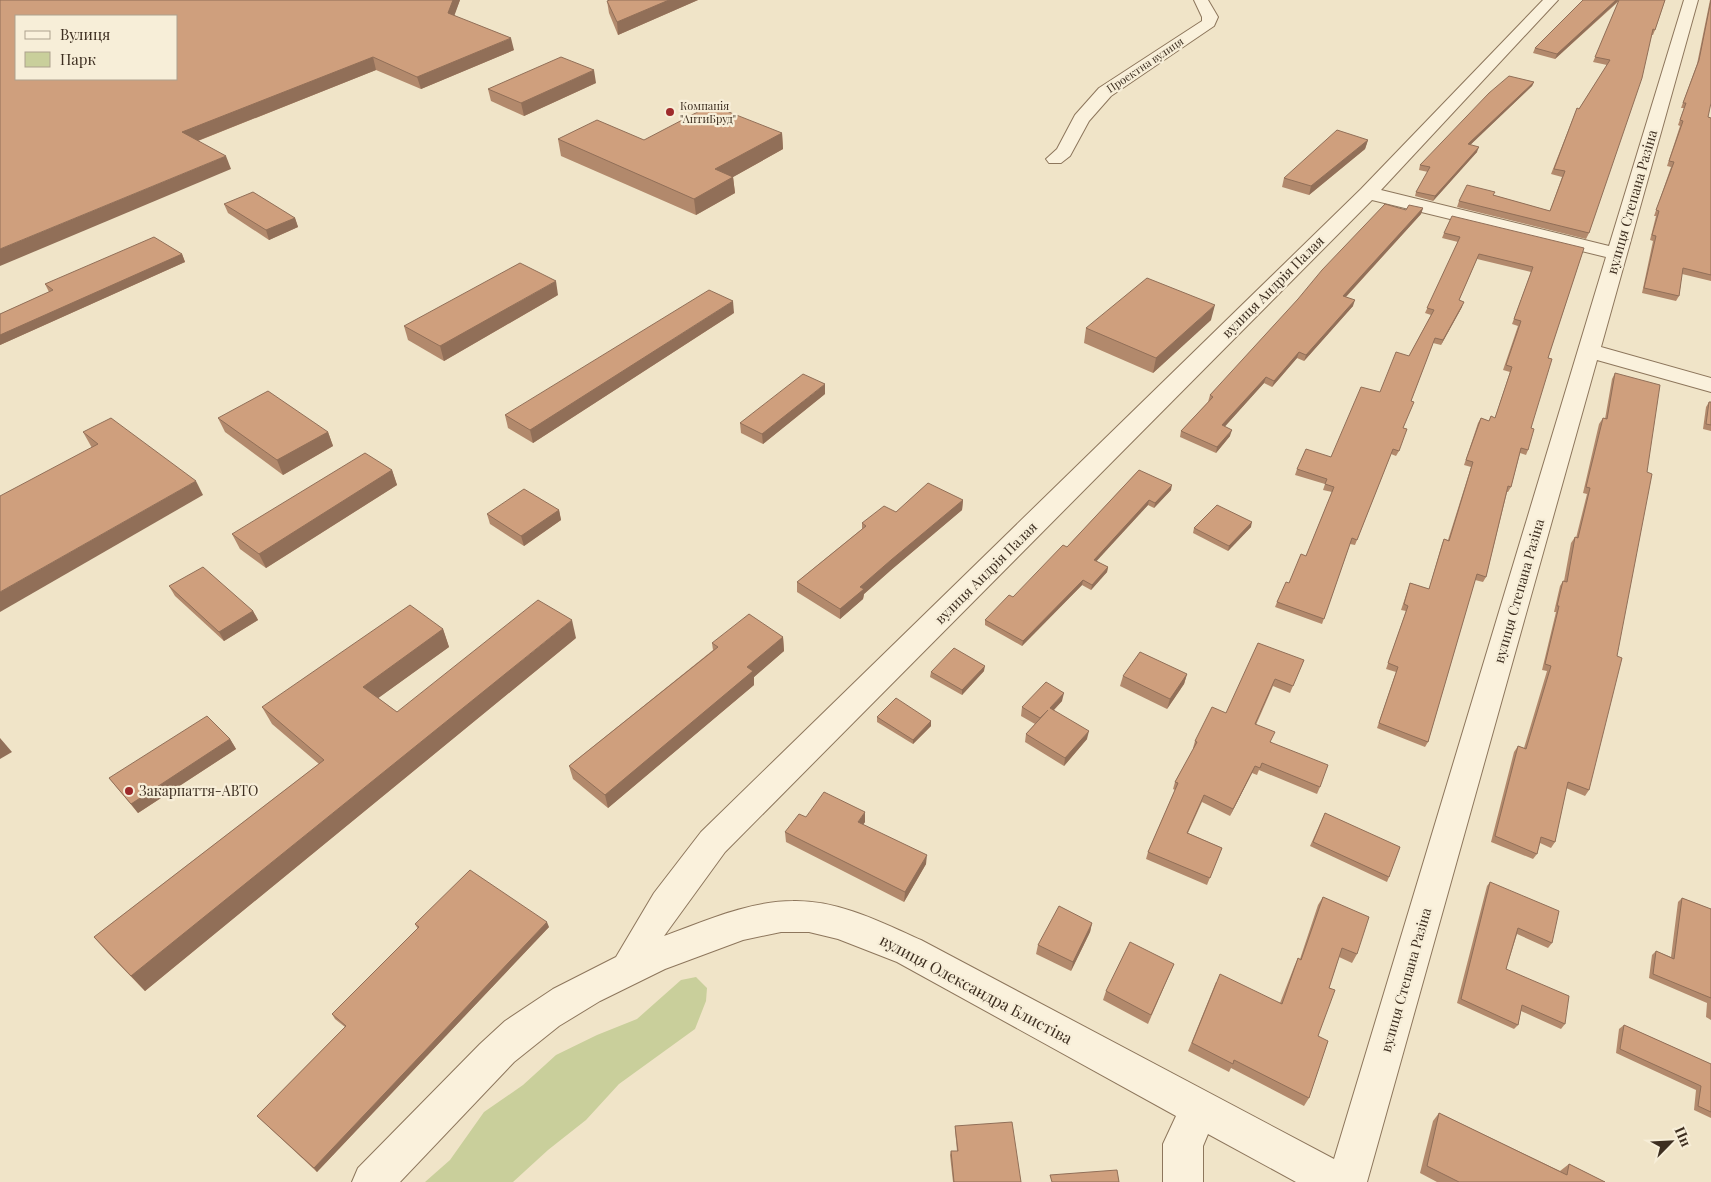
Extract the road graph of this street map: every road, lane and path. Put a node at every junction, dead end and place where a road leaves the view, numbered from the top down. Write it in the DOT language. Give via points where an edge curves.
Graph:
graph roads {
  1 [pos="1201,0"];
  2 [pos="1551,0"];
  3 [pos="1691,0"];
  4 [pos="1055,159"];
  5 [pos="1368,192"];
  6 [pos="1617,254"];
  7 [pos="1588,351"];
  8 [pos="1711,385"];
  9 [pos="627,971"];
  10 [pos="1200,1109"];
  11 [pos="372,1182"];
  12 [pos="1183,1182"];
  13 [pos="1336,1182"];
  14 [pos="1347,1182"];
  1 -- 4 [label="street, Проектна вулиця" via="1210,17 1209,23 1105,92 1081,119 1064,152"];
  2 -- 5 [label="street, вулиця Андрія Палая"];
  3 -- 6 [label="street, вулиця Степана Разіна"];
  5 -- 6 [label="street"];
  5 -- 9 [label="street, вулиця Андрія Палая" via="713,842 672,892 645,933"];
  6 -- 7 [label="street, вулиця Степана Разіна"];
  7 -- 8 [label="street"];
  7 -- 14 [label="street, вулиця Степана Разіна"];
  9 -- 10 [label="street, вулиця Олександра Блистіва" via="670,950 731,928 768,919 795,916 830,922 909,950"];
  9 -- 11 [label="street, вулиця Олександра Блистіва" via="563,1003 526,1028 497,1053"];
  10 -- 12 [label="street" via="1183,1144"];
  10 -- 13 [label="street, вулиця Олександра Блистіва"];
}
